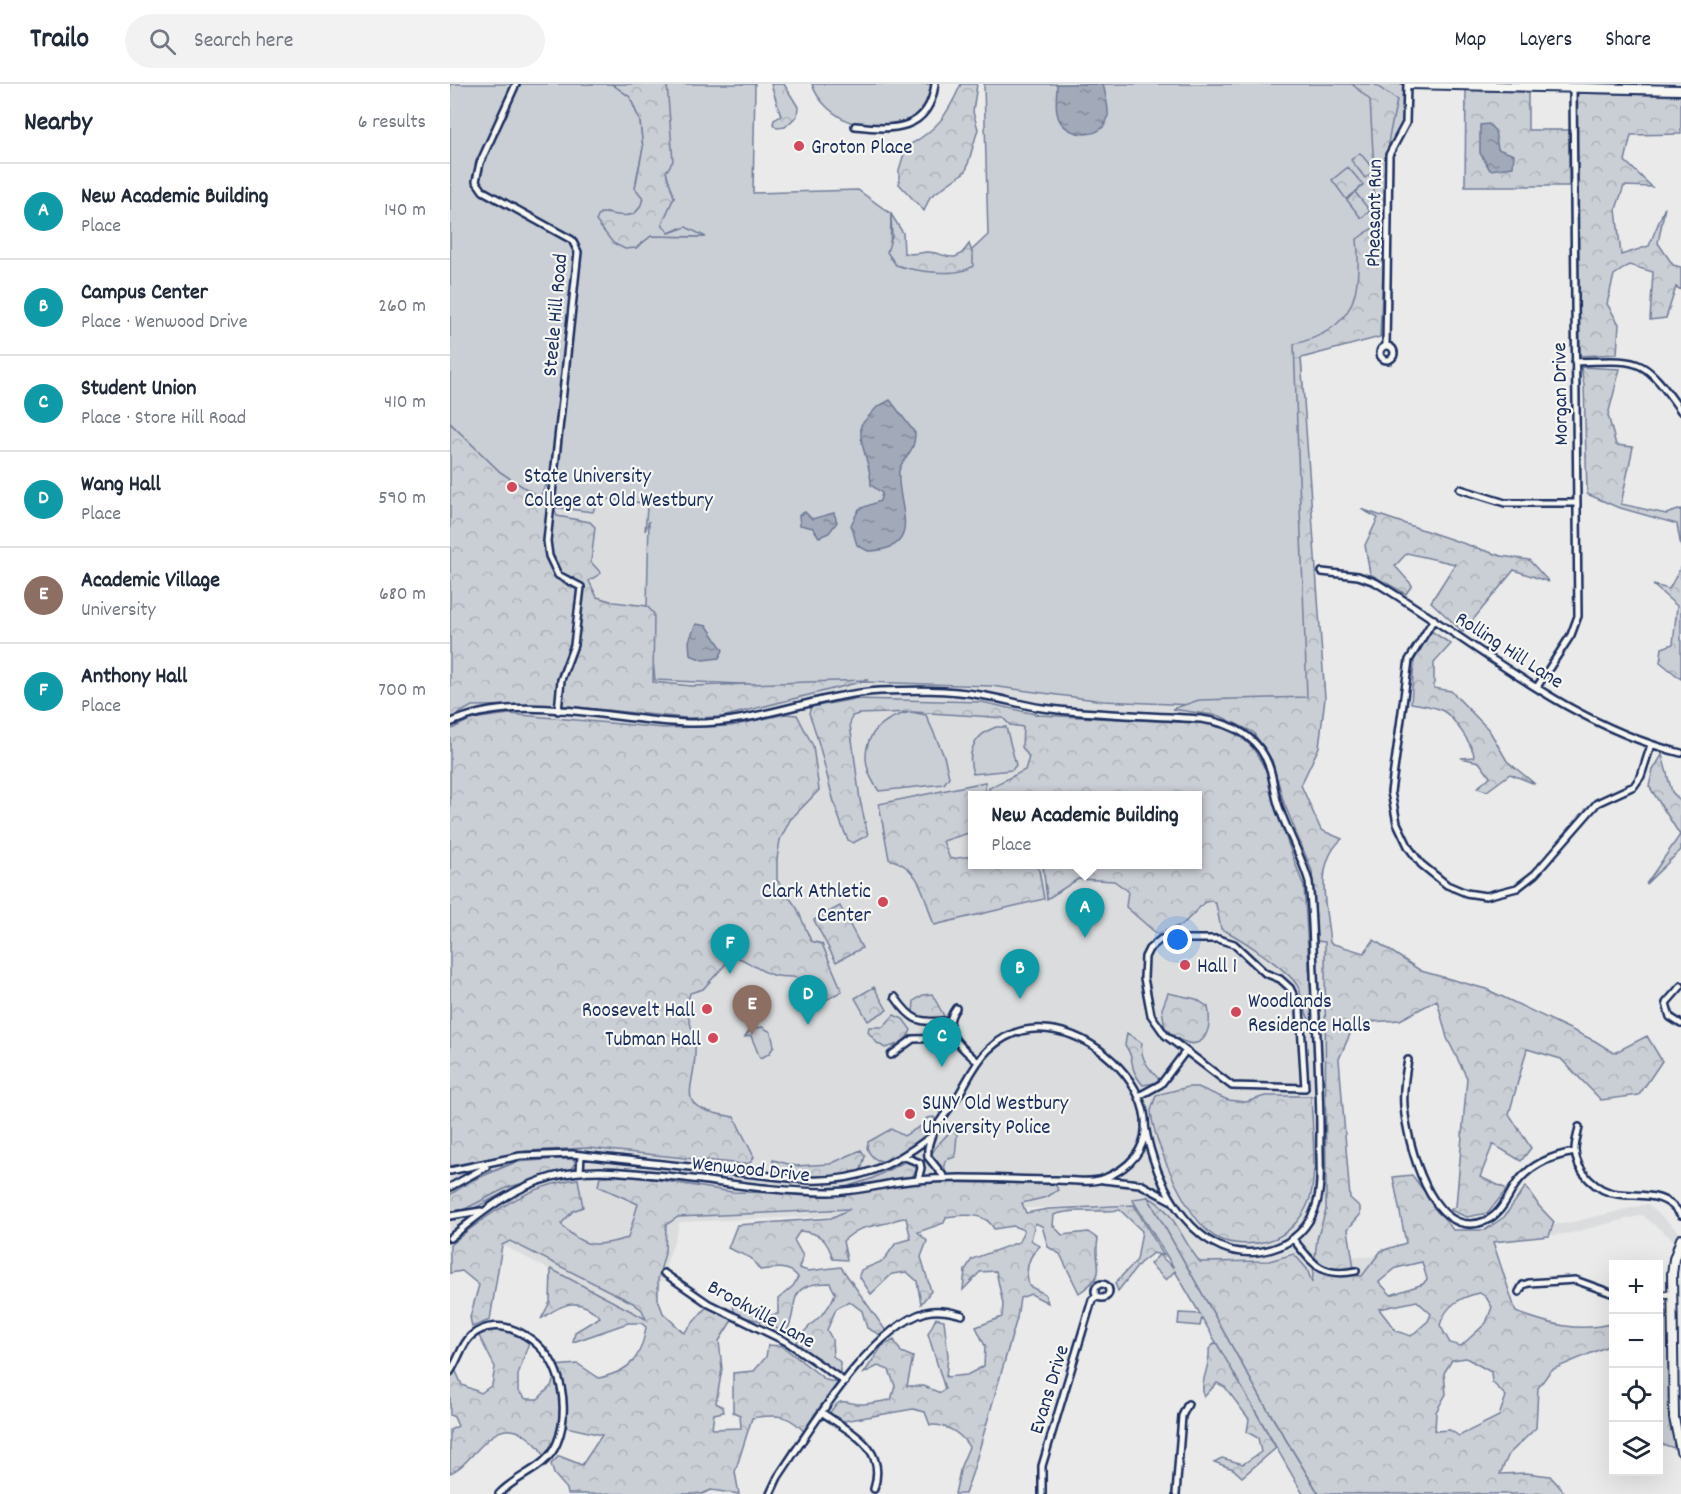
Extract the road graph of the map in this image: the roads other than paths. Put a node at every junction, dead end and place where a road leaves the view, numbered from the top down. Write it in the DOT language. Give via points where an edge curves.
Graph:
graph roads {
  1 [pos="516,84"];
  2 [pos="934,84"];
  3 [pos="1408,84"];
  4 [pos="1656,87"];
  5 [pos="1573,89"];
  6 [pos="1681,90"];
  7 [pos="855,126"];
  8 [pos="1386,346"];
  9 [pos="1575,362"];
  10 [pos="1681,411"];
  11 [pos="1460,489"];
  12 [pos="1577,503"];
  13 [pos="1322,572"];
  14 [pos="1434,619"];
  15 [pos="1538,687"];
  16 [pos="558,711"];
  17 [pos="450,723"];
  18 [pos="1651,745"];
  19 [pos="1681,753"];
  20 [pos="1681,986"];
  21 [pos="895,997"];
  22 [pos="956,1008"];
  23 [pos="949,1021"];
  24 [pos="1681,1024"];
  25 [pos="953,1038"];
  26 [pos="1185,1052"];
  27 [pos="891,1055"];
  28 [pos="1408,1060"];
  29 [pos="978,1062"];
  30 [pos="1305,1088"];
  31 [pos="1320,1088"];
  32 [pos="1139,1096"];
  33 [pos="1145,1125"];
  34 [pos="1579,1126"];
  35 [pos="929,1138"];
  36 [pos="1575,1152"];
  37 [pos="581,1155"];
  38 [pos="905,1157"];
  39 [pos="495,1162"];
  40 [pos="450,1171"];
  41 [pos="580,1172"];
  42 [pos="945,1178"];
  43 [pos="918,1180"];
  44 [pos="1103,1180"];
  45 [pos="450,1187"];
  46 [pos="1171,1201"];
  47 [pos="484,1210"];
  48 [pos="1681,1214"];
  49 [pos="450,1216"];
  50 [pos="450,1238"];
  51 [pos="1293,1239"];
  52 [pos="1681,1239"];
  53 [pos="1356,1271"];
  54 [pos="664,1273"];
  55 [pos="1519,1292"];
  56 [pos="1609,1292"];
  57 [pos="1673,1294"];
  58 [pos="1663,1295"];
  59 [pos="1097,1296"];
  60 [pos="962,1315"];
  61 [pos="450,1372"];
  62 [pos="844,1382"];
  63 [pos="1188,1404"];
  64 [pos="823,1413"];
  65 [pos="1681,1451"];
  66 [pos="874,1489"];
  67 [pos="499,1494"];
  68 [pos="770,1494"];
  69 [pos="1042,1494"];
  70 [pos="1176,1494"];
  1 -- 16 [label="street, Steele Hill Road" via="475,176 483,191 564,234 578,248 547,541 549,556 560,578 581,587 574,645 561,680"];
  2 -- 7 [label="street" via="929,104 906,126"];
  3 -- 5 [label="main road"];
  3 -- 8 [label="street, Pheasant Run" via="1406,123 1389,155"];
  4 -- 5 [label="main road"];
  4 -- 6 [label="main road"];
  5 -- 9 [label="street, Morgan Drive"];
  9 -- 10 [label="street" via="1619,360 1639,364 1655,375"];
  9 -- 12 [label="street, Morgan Drive"];
  11 -- 12 [label="street" via="1505,503"];
  12 -- 15 [label="street, Morgan Drive" via="1578,616 1571,635"];
  13 -- 14 [label="street, Rolling Hill Lane" via="1375,582"];
  14 -- 15 [label="street, Rolling Hill Lane"];
  14 -- 18 [label="street" via="1409,660 1391,792 1397,824 1408,848 1447,885 1479,896 1495,896 1517,888 1535,874 1597,803 1634,786"];
  15 -- 18 [label="street, Rolling Hill Lane" via="1594,722"];
  16 -- 17 [label="street" via="496,710"];
  16 -- 31 [label="street" via="718,723 768,715 842,695 904,691 966,693 1040,708 1201,719 1229,725 1254,741 1268,763 1280,810 1309,882"];
  18 -- 19 [label="street, Rolling Hill Lane"];
  20 -- 24 [label="street" via="1666,1003 1670,1017"];
  21 -- 23 [label="street" via="920,1022"];
  22 -- 23 [label="street"];
  23 -- 25 [label="street"];
  25 -- 27 [label="street" via="913,1039"];
  25 -- 29 [label="street"];
  26 -- 30 [label="street" via="1232,1086"];
  26 -- 30 [label="street" via="1165,1035 1151,1015 1145,995 1145,957 1161,939 1226,941 1241,948 1265,973 1286,983 1296,998"];
  26 -- 32 [label="street" via="1161,1084"];
  28 -- 36 [label="street" via="1404,1104 1413,1156 1435,1202 1458,1221 1487,1221 1502,1209 1518,1181 1533,1167 1553,1156"];
  29 -- 32 [label="street" via="993,1046 1012,1036 1059,1031 1107,1054 1127,1074"];
  29 -- 35 [label="street" via="949,1113"];
  30 -- 31 [label="street"];
  31 -- 51 [label="street" via="1319,1194 1308,1222"];
  32 -- 33 [label="street"];
  33 -- 44 [label="street" via="1129,1164"];
  33 -- 46 [label="street" via="1153,1162"];
  34 -- 36 [label="street"];
  35 -- 38 [label="street"];
  35 -- 42 [label="street" via="928,1157"];
  36 -- 48 [label="street" via="1585,1175 1600,1189 1616,1194 1654,1195"];
  37 -- 38 [label="street" via="824,1181 871,1173"];
  37 -- 39 [label="street" via="530,1155"];
  37 -- 41 [label="street"];
  38 -- 43 [label="street" via="920,1163"];
  39 -- 40 [label="street"];
  39 -- 45 [label="street"];
  41 -- 43 [label="street, Wenwood Drive" via="622,1172 828,1192"];
  41 -- 47 [label="street, Wenwood Drive" via="527,1186"];
  42 -- 43 [label="street, Wenwood Drive"];
  42 -- 44 [label="street, Wenwood Drive"];
  44 -- 46 [label="street, Wenwood Drive" via="1140,1184"];
  46 -- 51 [label="street" via="1204,1236 1226,1248 1263,1251"];
  47 -- 49 [label="street"];
  47 -- 50 [label="street"];
  51 -- 53 [label="street" via="1324,1271"];
  52 -- 57 [label="main road" via="1674,1259"];
  54 -- 62 [label="street, Brookville Lane" via="709,1304 787,1342"];
  55 -- 56 [label="street" via="1529,1283 1569,1279"];
  57 -- 58 [label="street"];
  57 -- 65 [label="main road" via="1674,1418"];
  59 -- 69 [label="street, Evans Drive" via="1092,1300 1042,1466"];
  60 -- 62 [label="street" via="932,1311 915,1317 881,1340"];
  61 -- 67 [label="street" via="468,1339 488,1327 508,1327 530,1339 547,1354 557,1371 563,1404 560,1433 546,1460"];
  62 -- 64 [label="street"];
  63 -- 70 [label="street" via="1182,1416"];
  64 -- 66 [label="street" via="871,1450 879,1467"];
  64 -- 68 [label="street"];
}
